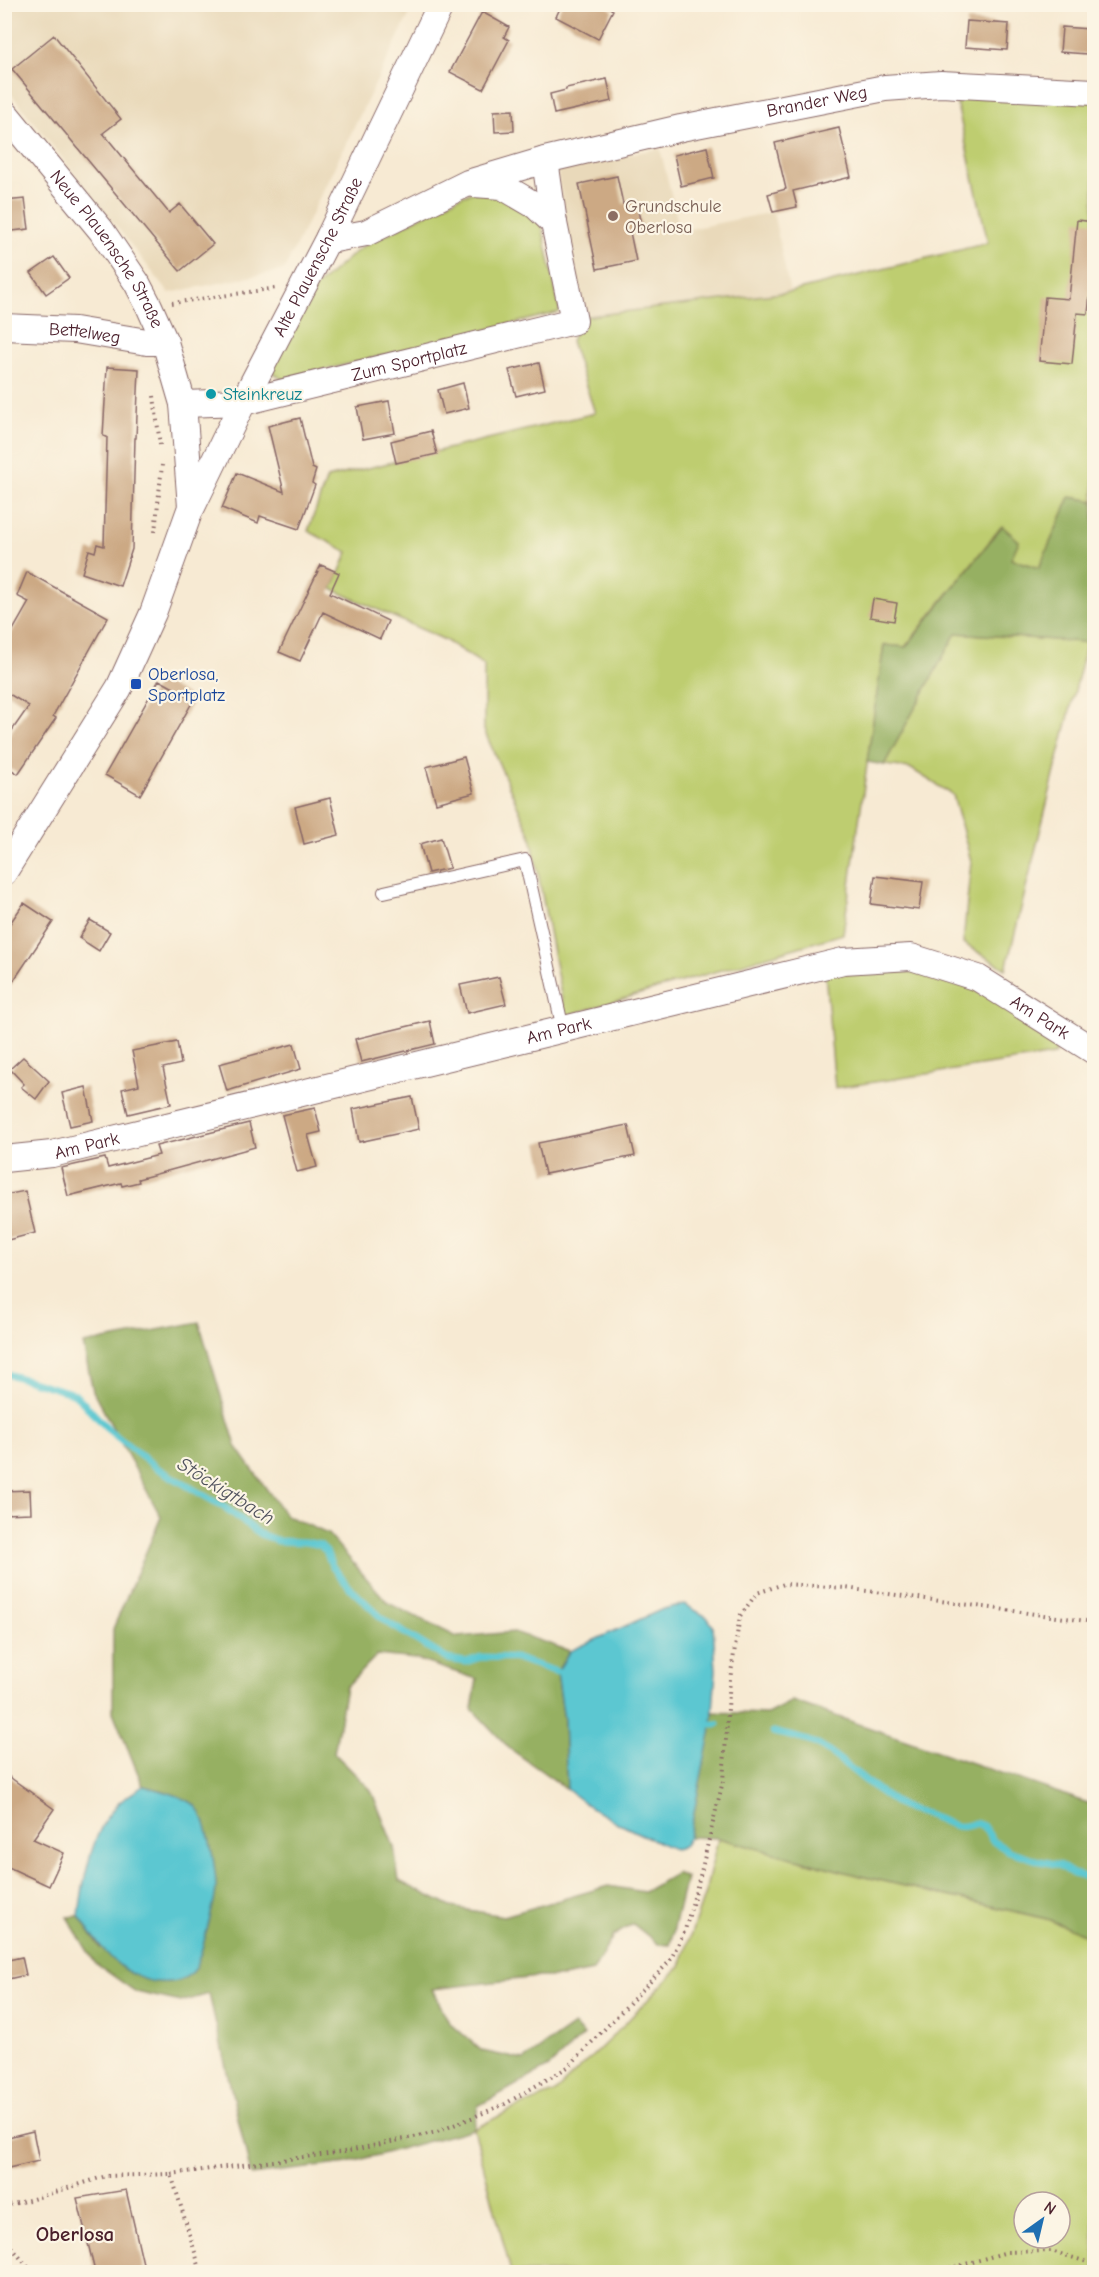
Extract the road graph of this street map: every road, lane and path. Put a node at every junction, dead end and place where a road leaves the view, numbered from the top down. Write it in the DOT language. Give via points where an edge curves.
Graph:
graph roads {
  1 [pos="441,4"];
  2 [pos="1095,92"];
  3 [pos="4,112"];
  4 [pos="544,160"];
  5 [pos="468,183"];
  6 [pos="554,223"];
  7 [pos="328,237"];
  8 [pos="304,284"];
  9 [pos="149,306"];
  10 [pos="4,327"];
  11 [pos="165,342"];
  12 [pos="153,386"];
  13 [pos="243,402"];
  14 [pos="183,404"];
  15 [pos="161,452"];
  16 [pos="162,463"];
  17 [pos="191,507"];
  18 [pos="153,540"];
  19 [pos="4,872"];
  20 [pos="384,892"];
  21 [pos="563,1029"];
  22 [pos="1095,1052"];
  23 [pos="4,1159"];
  24 [pos="1095,1622"];
  25 [pos="171,2174"];
  26 [pos="4,2206"];
  27 [pos="4,2238"];
  28 [pos="1095,2264"];
  29 [pos="32,2272"];
  30 [pos="201,2272"];
  31 [pos="938,2272"];
  1 -- 7 [label="street, Alte Plauensche Straße"];
  2 -- 4 [label="street, Brander Weg" via="940,84 885,88 681,128"];
  3 -- 9 [label="street, Neue Plauensche Straße" via="101,230"];
  4 -- 5 [label="street, Brander Weg"];
  4 -- 6 [label="street"];
  5 -- 6 [label="street" via="502,186 536,206"];
  5 -- 7 [label="street, Brander Weg" via="366,233 335,240"];
  6 -- 13 [label="street, Zum Sportplatz" via="574,321"];
  7 -- 8 [label="street, Alte Plauensche Straße"];
  8 -- 9 [label="path"];
  8 -- 13 [label="street, Alte Plauensche Straße"];
  9 -- 11 [label="street, Neue Plauensche Straße"];
  10 -- 11 [label="street, Bettelweg" via="75,330"];
  11 -- 14 [label="street, Neue Plauensche Straße"];
  12 -- 15 [label="path"];
  13 -- 14 [label="street"];
  13 -- 17 [label="street, Alte Plauensche Straße"];
  14 -- 17 [label="street, Neue Plauensche Straße"];
  16 -- 18 [label="path"];
  17 -- 19 [label="street, Neue Plauensche Straße" via="153,613 119,688"];
  20 -- 21 [label="lane" via="525,860"];
  21 -- 22 [label="street, Am Park" via="843,961 910,957 978,978"];
  21 -- 23 [label="street, Am Park" via="52,1154"];
  24 -- 25 [label="path" via="845,1588 784,1584 757,1593 740,1616 730,1679 723,1781 685,1930 670,1961 568,2067 505,2104 437,2132 344,2152"];
  25 -- 26 [label="path" via="106,2176"];
  25 -- 30 [label="path"];
  27 -- 29 [label="path"];
  28 -- 31 [label="path" via="1051,2251 1007,2252"];
}
